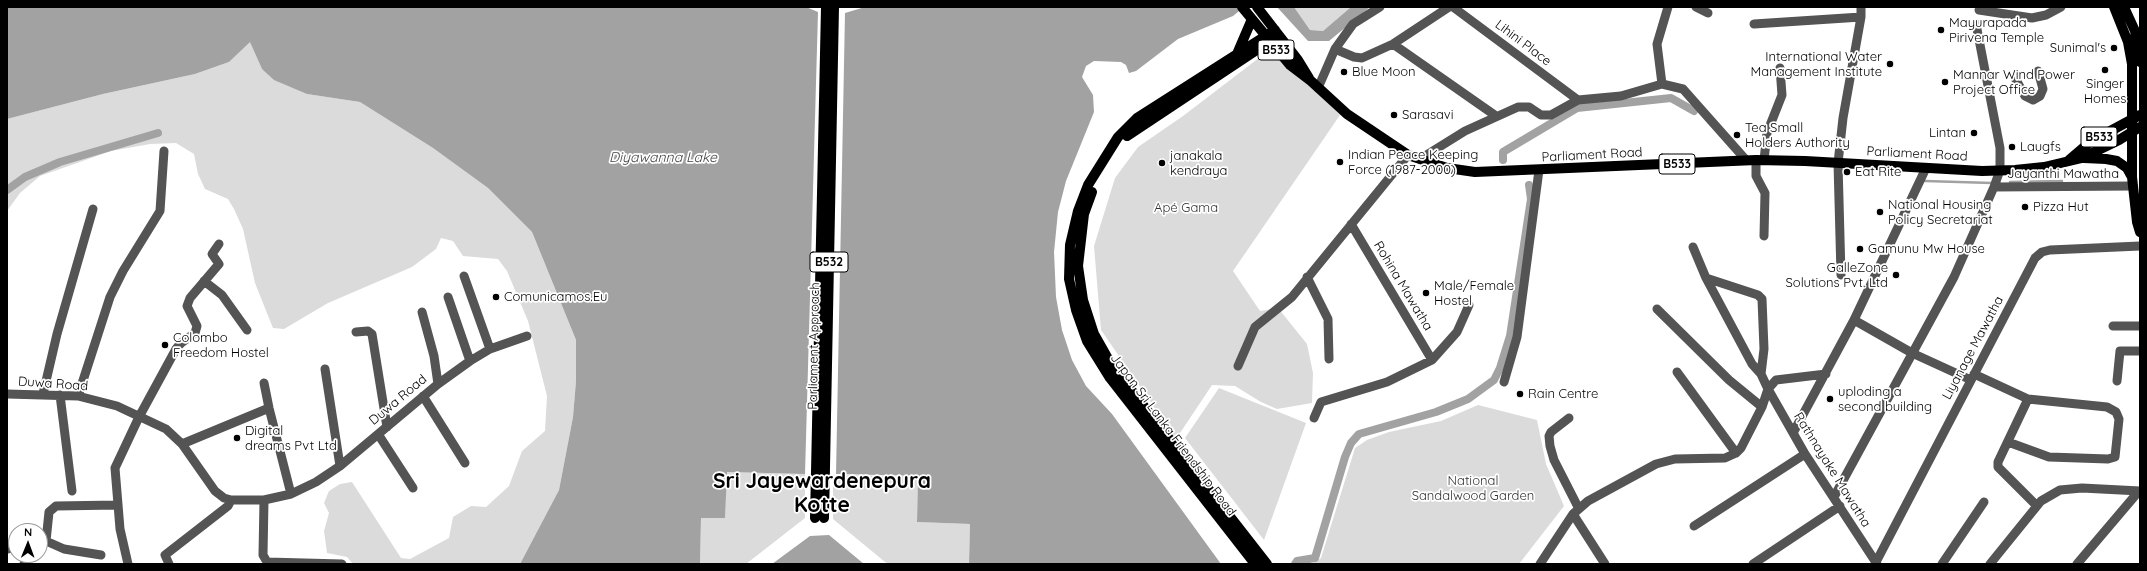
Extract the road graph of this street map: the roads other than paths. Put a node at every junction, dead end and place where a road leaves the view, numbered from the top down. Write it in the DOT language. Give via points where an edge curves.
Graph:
graph roads {
  1 [pos="826,7"];
  2 [pos="834,7"];
  3 [pos="1380,7"];
  4 [pos="1449,7"];
  5 [pos="1453,7"];
  6 [pos="1668,7"];
  7 [pos="1696,7"];
  8 [pos="1861,7"];
  9 [pos="2061,7"];
  10 [pos="2114,7"];
  11 [pos="2124,7"];
  12 [pos="1259,10"];
  13 [pos="1980,10"];
  14 [pos="1247,13"];
  15 [pos="1708,13"];
  16 [pos="1861,17"];
  17 [pos="1754,24"];
  18 [pos="1976,24"];
  19 [pos="1277,32"];
  20 [pos="1267,38"];
  21 [pos="1393,44"];
  22 [pos="1335,49"];
  23 [pos="1237,54"];
  24 [pos="2140,62"];
  25 [pos="1780,68"];
  26 [pos="2038,71"];
  27 [pos="2015,78"];
  28 [pos="1662,84"];
  29 [pos="1314,85"];
  30 [pos="1578,100"];
  31 [pos="1496,116"];
  32 [pos="2136,123"];
  33 [pos="164,151"];
  34 [pos="1408,155"];
  35 [pos="2082,158"];
  36 [pos="1420,159"];
  37 [pos="1755,160"];
  38 [pos="2069,160"];
  39 [pos="1838,163"];
  40 [pos="1926,168"];
  41 [pos="1539,170"];
  42 [pos="2000,170"];
  43 [pos="2133,182"];
  44 [pos="1994,187"];
  45 [pos="93,209"];
  46 [pos="1351,224"];
  47 [pos="2140,232"];
  48 [pos="1764,236"];
  49 [pos="219,244"];
  50 [pos="2140,246"];
  51 [pos="1693,247"];
  52 [pos="1841,275"];
  53 [pos="464,276"];
  54 [pos="1307,277"];
  55 [pos="1706,278"];
  56 [pos="204,281"];
  57 [pos="448,296"];
  58 [pos="1469,305"];
  59 [pos="1657,309"];
  60 [pos="422,312"];
  61 [pos="1854,320"];
  62 [pos="2113,326"];
  63 [pos="2140,326"];
  64 [pos="247,330"];
  65 [pos="356,332"];
  66 [pos="527,336"];
  67 [pos="490,349"];
  68 [pos="2140,351"];
  69 [pos="1912,353"];
  70 [pos="1328,359"];
  71 [pos="470,360"];
  72 [pos="1432,360"];
  73 [pos="1238,366"];
  74 [pos="325,369"];
  75 [pos="1677,372"];
  76 [pos="1761,374"];
  77 [pos="1826,374"];
  78 [pos="1973,377"];
  79 [pos="2117,381"];
  80 [pos="1504,382"];
  81 [pos="264,383"];
  82 [pos="438,384"];
  83 [pos="1768,389"];
  84 [pos="7,394"];
  85 [pos="43,394"];
  86 [pos="60,395"];
  87 [pos="78,396"];
  88 [pos="423,396"];
  89 [pos="2028,399"];
  90 [pos="1762,407"];
  91 [pos="269,408"];
  92 [pos="139,417"];
  93 [pos="1314,418"];
  94 [pos="1569,418"];
  95 [pos="387,427"];
  96 [pos="1793,433"];
  97 [pos="378,434"];
  98 [pos="2008,442"];
  99 [pos="182,444"];
  100 [pos="1736,453"];
  101 [pos="1805,454"];
  102 [pos="465,463"];
  103 [pos="340,466"];
  104 [pos="413,488"];
  105 [pos="72,491"];
  106 [pos="2139,491"];
  107 [pos="291,494"];
  108 [pos="1834,497"];
  109 [pos="231,500"];
  110 [pos="264,500"];
  111 [pos="1984,502"];
  112 [pos="117,505"];
  113 [pos="1840,506"];
  114 [pos="2037,506"];
  115 [pos="1576,511"];
  116 [pos="47,523"];
  117 [pos="1694,526"];
  118 [pos="48,544"];
  119 [pos="101,555"];
  120 [pos="1546,562"];
  121 [pos="128,564"];
  122 [pos="169,564"];
  123 [pos="342,564"];
  124 [pos="1255,564"];
  125 [pos="1267,564"];
  126 [pos="1605,564"];
  127 [pos="1753,564"];
  128 [pos="1876,564"];
  129 [pos="1942,564"];
  130 [pos="1990,564"];
  131 [pos="2077,564"];
  1 -- 2 [label="main road, Parliament Approach / B532" via="820,518"];
  3 -- 22 [label="street" via="1354,24"];
  4 -- 21 [label="street"];
  5 -- 30 [label="street, Lihini Place"];
  6 -- 28 [label="street" via="1657,44"];
  7 -- 15 [label="street"];
  8 -- 16 [label="street"];
  9 -- 13 [label="street" via="2046,15 2032,18"];
  10 -- 32 [label="main road" via="2128,42"];
  11 -- 24 [label="main road" via="2135,31"];
  12 -- 19 [label="main road, Parliament Road / B533"];
  14 -- 20 [label="main road, Parliament Road / B533"];
  14 -- 23 [label="main road"];
  16 -- 17 [label="street"];
  16 -- 39 [label="street" via="1843,118"];
  18 -- 42 [label="street" via="2000,148"];
  19 -- 20 [label="main road, Japan Sri Lanka Friendship Road"];
  19 -- 29 [label="main road, Parliament Road / B533"];
  20 -- 23 [label="main road, Japan Sri Lanka Friendship Road"];
  20 -- 29 [label="main road, Parliament Road / B533" via="1290,65"];
  20 -- 125 [label="main road, Japan Sri Lanka Friendship Road" via="1125,138 1107,162 1084,214 1078,266 1088,319 1112,364"];
  21 -- 22 [label="street" via="1362,58"];
  21 -- 31 [label="street"];
  22 -- 29 [label="street"];
  23 -- 124 [label="main road, Japan Sri Lanka Friendship Road" via="1137,118 1118,137 1088,184 1078,211 1070,245 1069,279 1087,341 1110,378"];
  25 -- 37 [label="street" via="1782,95"];
  26 -- 27 [label="street" via="2043,89 2040,96 2033,100 2025,96"];
  28 -- 30 [label="street" via="1621,96"];
  28 -- 37 [label="street" via="1683,89"];
  29 -- 34 [label="main road, Parliament Road / B533" via="1347,114"];
  30 -- 31 [label="street" via="1550,115 1541,115 1529,107 1518,107"];
  31 -- 36 [label="street" via="1465,131"];
  32 -- 35 [label="main road, Parliament Road / B533"];
  32 -- 38 [label="main road, Parliament Road / B533" via="2090,142"];
  32 -- 43 [label="main road"];
  33 -- 87 [label="street" via="160,211 110,297"];
  34 -- 36 [label="main road, Parliament Road / B533"];
  34 -- 46 [label="street"];
  35 -- 38 [label="main road, Parliament Road / B533"];
  35 -- 43 [label="main road" via="2117,161 2127,168"];
  36 -- 41 [label="main road, Parliament Road / B533" via="1447,168 1475,172"];
  37 -- 39 [label="main road, Parliament Road / B533"];
  37 -- 41 [label="main road, Parliament Road / B533"];
  37 -- 48 [label="street" via="1756,176 1765,193"];
  38 -- 42 [label="main road, Parliament Road / B533" via="2031,169"];
  39 -- 40 [label="main road, Parliament Road / B533"];
  39 -- 52 [label="street"];
  40 -- 42 [label="main road, Parliament Road / B533"];
  40 -- 61 [label="street"];
  41 -- 80 [label="street" via="1517,337"];
  42 -- 44 [label="street"];
  43 -- 44 [label="street, Jayanthi Mawatha"];
  43 -- 47 [label="main road"];
  44 -- 69 [label="street" via="1954,277"];
  45 -- 85 [label="street" via="57,334"];
  46 -- 54 [label="street"];
  46 -- 72 [label="street, Rohina Mawatha"];
  49 -- 56 [label="street" via="212,254 219,264"];
  50 -- 78 [label="street, Liyanage Mawatha" via="2042,252 2035,258"];
  51 -- 55 [label="street"];
  53 -- 67 [label="street"];
  54 -- 70 [label="street" via="1328,319"];
  54 -- 73 [label="street" via="1292,297 1255,327"];
  55 -- 76 [label="street" via="1752,364"];
  55 -- 76 [label="street" via="1758,295 1762,299 1764,348"];
  56 -- 64 [label="street" via="222,295"];
  56 -- 92 [label="street" via="190,298 187,306 197,326 195,333 176,349"];
  57 -- 71 [label="street"];
  58 -- 72 [label="street" via="1457,332"];
  59 -- 90 [label="street" via="1729,380"];
  60 -- 82 [label="street" via="434,356"];
  61 -- 69 [label="street"];
  61 -- 77 [label="street"];
  62 -- 63 [label="street"];
  65 -- 95 [label="street" via="368,331 372,334"];
  66 -- 67 [label="street, Duwa Road"];
  67 -- 71 [label="street, Duwa Road"];
  68 -- 79 [label="street" via="2120,351"];
  69 -- 78 [label="street"];
  69 -- 108 [label="street"];
  71 -- 82 [label="street, Duwa Road"];
  72 -- 93 [label="street" via="1387,382 1320,402"];
  74 -- 103 [label="street"];
  75 -- 100 [label="street"];
  76 -- 83 [label="street, Rathnayake Mawatha"];
  77 -- 83 [label="street" via="1776,380"];
  77 -- 96 [label="street"];
  78 -- 89 [label="street"];
  78 -- 128 [label="street, Liyanage Mawatha"];
  81 -- 91 [label="street"];
  82 -- 88 [label="street, Duwa Road"];
  83 -- 90 [label="street"];
  83 -- 96 [label="street, Rathnayake Mawatha"];
  84 -- 85 [label="street, Duwa Road"];
  85 -- 86 [label="street, Duwa Road"];
  86 -- 87 [label="street, Duwa Road"];
  86 -- 105 [label="street"];
  87 -- 92 [label="street, Duwa Road" via="117,406"];
  88 -- 95 [label="street, Duwa Road"];
  88 -- 102 [label="street"];
  89 -- 98 [label="street"];
  89 -- 98 [label="street" via="2107,406 2116,412 2119,419 2115,457 2108,460 2049,457"];
  90 -- 100 [label="street"];
  91 -- 99 [label="street"];
  91 -- 107 [label="street"];
  92 -- 99 [label="street, Duwa Road" via="166,429"];
  92 -- 112 [label="street" via="115,468"];
  94 -- 115 [label="street" via="1549,436 1554,460"];
  95 -- 97 [label="street, Duwa Road"];
  96 -- 101 [label="street, Rathnayake Mawatha"];
  97 -- 103 [label="street, Duwa Road"];
  97 -- 104 [label="street"];
  98 -- 114 [label="street" via="1998,467"];
  99 -- 109 [label="street, Duwa Road" via="215,491"];
  100 -- 115 [label="street" via="1725,458 1676,459 1656,464 1588,501"];
  101 -- 108 [label="street, Rathnayake Mawatha"];
  101 -- 117 [label="street"];
  103 -- 107 [label="street, Duwa Road"];
  106 -- 114 [label="street" via="2082,488 2060,490"];
  106 -- 131 [label="street"];
  107 -- 110 [label="street, Duwa Road"];
  108 -- 113 [label="street, Rathnayake Mawatha"];
  109 -- 110 [label="street, Duwa Road"];
  109 -- 122 [label="street" via="228,506 165,555"];
  110 -- 123 [label="street" via="263,555 267,562"];
  111 -- 129 [label="street"];
  112 -- 116 [label="street" via="56,506 49,512"];
  112 -- 121 [label="street"];
  113 -- 127 [label="street"];
  113 -- 128 [label="street, Rathnayake Mawatha"];
  114 -- 130 [label="street"];
  115 -- 120 [label="street"];
  115 -- 126 [label="street"];
  118 -- 119 [label="street"];
}
